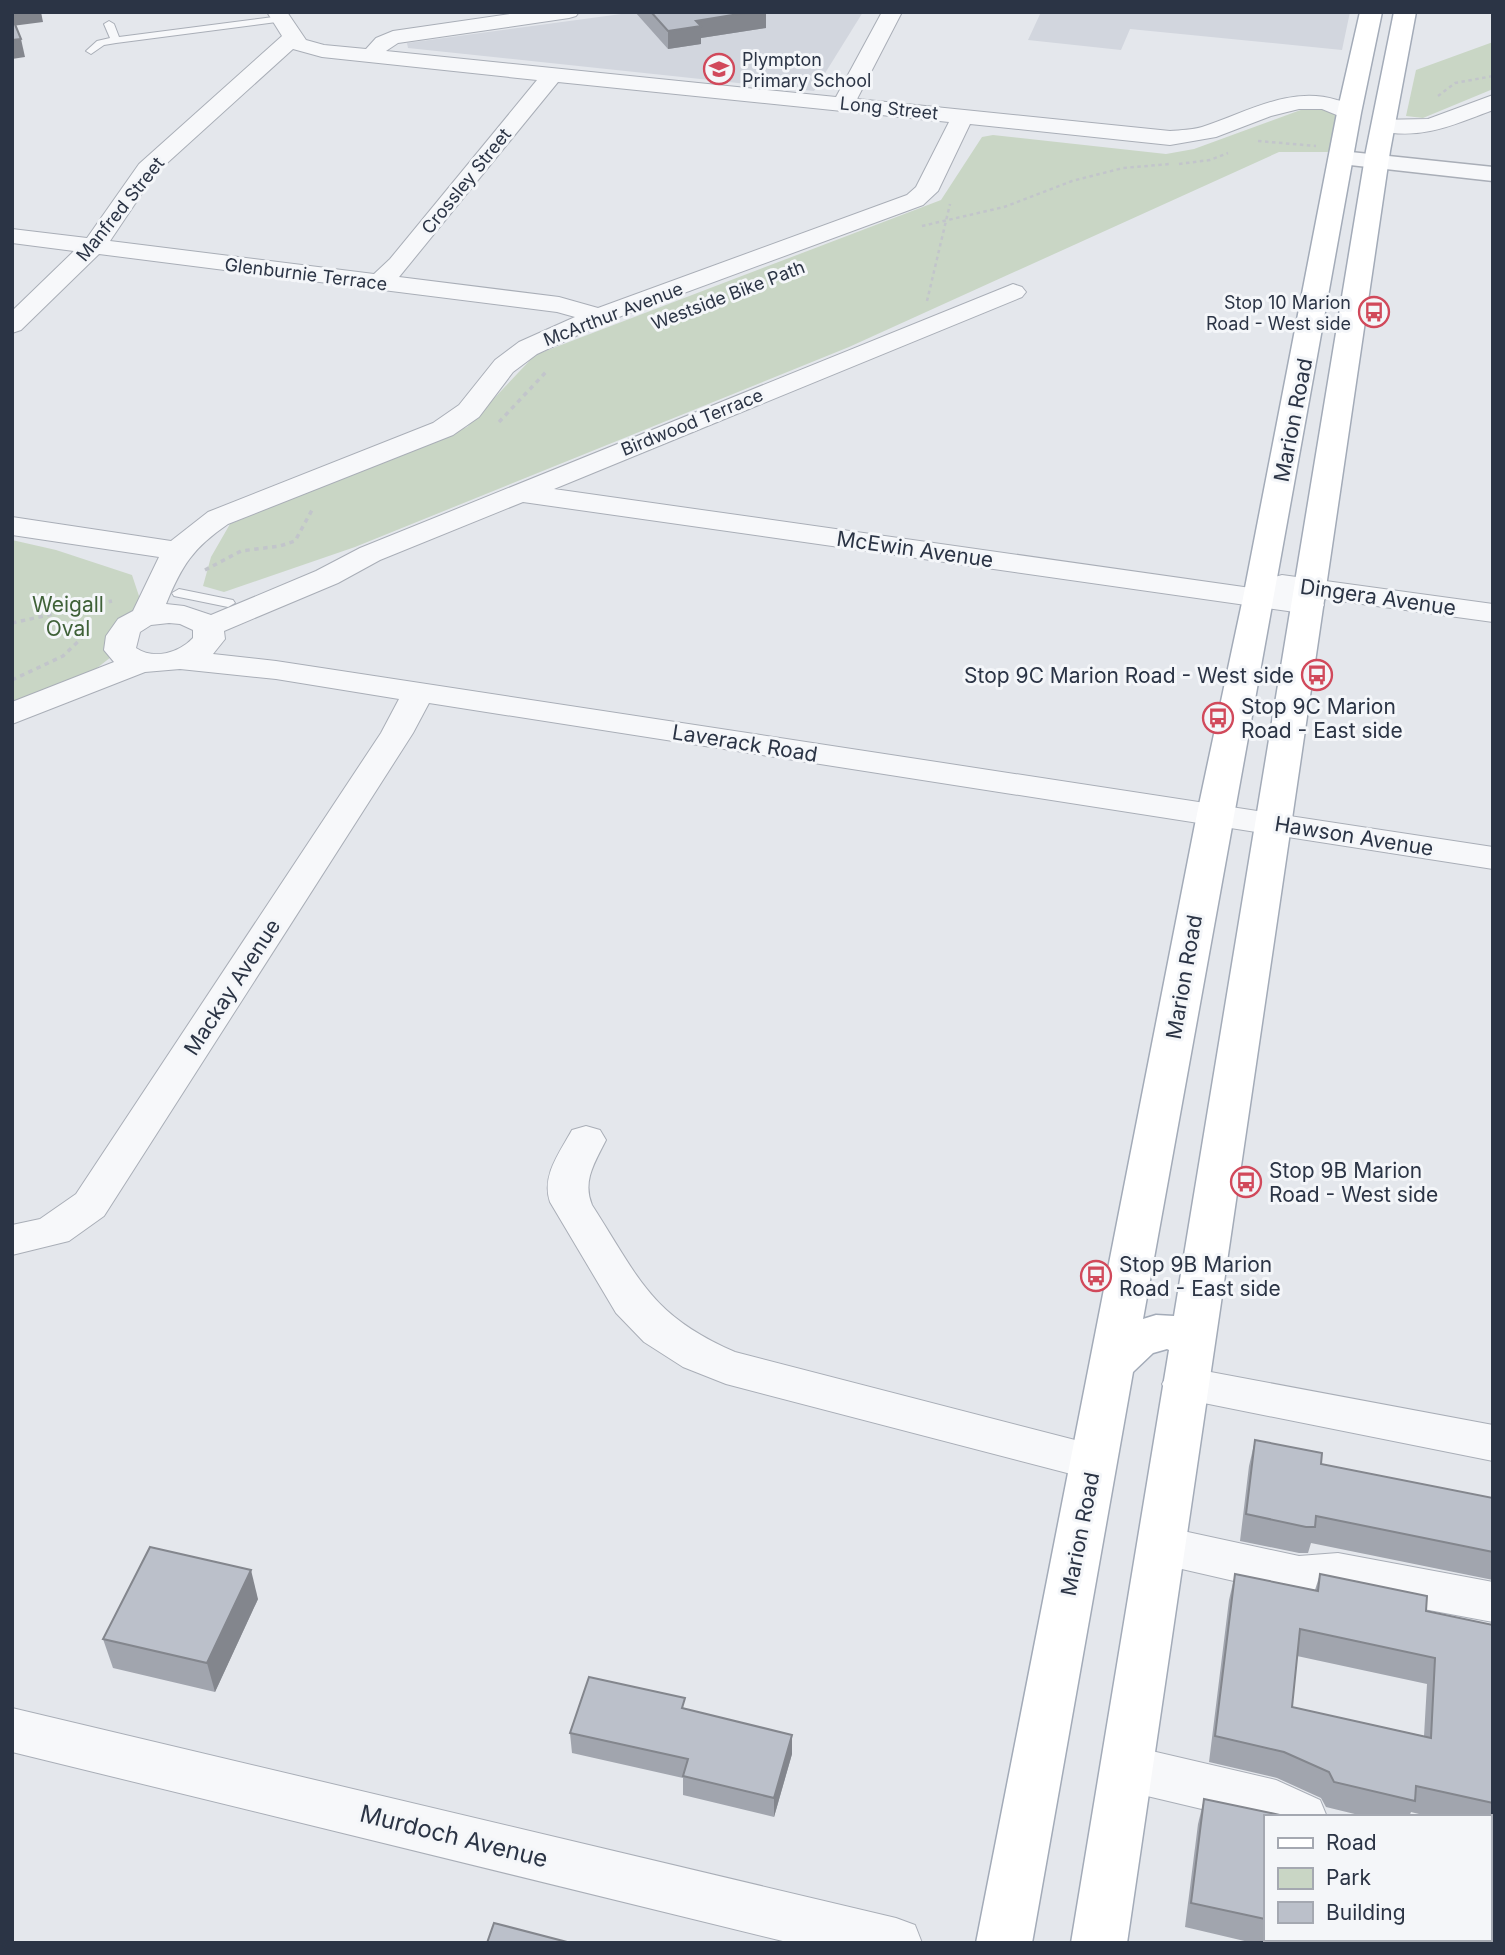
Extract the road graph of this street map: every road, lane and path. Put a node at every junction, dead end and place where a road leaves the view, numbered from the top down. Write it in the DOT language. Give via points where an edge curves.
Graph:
graph roads {
  1 [pos="569,12"];
  2 [pos="892,12"];
  3 [pos="1371,12"];
  4 [pos="1405,12"];
  5 [pos="283,23"];
  6 [pos="109,24"];
  7 [pos="116,40"];
  8 [pos="91,51"];
  9 [pos="371,56"];
  10 [pos="552,75"];
  11 [pos="1358,78"];
  12 [pos="1493,102"];
  13 [pos="844,103"];
  14 [pos="1264,113"];
  15 [pos="1349,113"];
  16 [pos="962,116"];
  17 [pos="1384,125"];
  18 [pos="1255,141"];
  19 [pos="1237,148"];
  20 [pos="1333,153"];
  21 [pos="1377,162"];
  22 [pos="1493,174"];
  23 [pos="945,221"];
  24 [pos="919,227"];
  25 [pos="12,236"];
  26 [pos="94,246"];
  27 [pos="378,284"];
  28 [pos="1013,292"];
  29 [pos="599,316"];
  30 [pos="937,321"];
  31 [pos="12,325"];
  32 [pos="554,367"];
  33 [pos="493,426"];
  34 [pos="521,493"];
  35 [pos="320,504"];
  36 [pos="12,526"];
  37 [pos="177,551"];
  38 [pos="370,554"];
  39 [pos="1261,590"];
  40 [pos="1310,597"];
  41 [pos="103,610"];
  42 [pos="1493,613"];
  43 [pos="146,617"];
  44 [pos="192,618"];
  45 [pos="12,623"];
  46 [pos="92,626"];
  47 [pos="130,656"];
  48 [pos="12,680"];
  49 [pos="65,693"];
  50 [pos="418,693"];
  51 [pos="12,714"];
  52 [pos="1214,814"];
  53 [pos="1273,822"];
  54 [pos="1493,858"];
  55 [pos="586,1140"];
  56 [pos="12,1240"];
  57 [pos="1191,1341"];
  58 [pos="1112,1366"];
  59 [pos="1184,1384"];
  60 [pos="1493,1443"];
  61 [pos="1094,1462"];
  62 [pos="1160,1545"];
  63 [pos="1493,1602"];
  64 [pos="12,1730"];
  65 [pos="1126,1768"];
  66 [pos="1299,1815"];
  67 [pos="896,1943"];
  68 [pos="1004,1943"];
  69 [pos="1099,1943"];
  1 -- 9 [label="street" via="393,37"];
  2 -- 13 [label="street"];
  3 -- 11 [label="main road, Marion Road"];
  4 -- 17 [label="main road, Marion Road"];
  5 -- 7 [label="lane"];
  5 -- 9 [label="street, Long Street" via="307,48"];
  5 -- 26 [label="street, Manfred Street" via="147,169"];
  6 -- 7 [label="lane"];
  7 -- 8 [label="lane"];
  9 -- 10 [label="street, Long Street"];
  10 -- 13 [label="street, Long Street"];
  10 -- 27 [label="street, Crossley Street"];
  11 -- 14 [label="street, Long Street"];
  11 -- 15 [label="main road, Marion Road"];
  12 -- 17 [label="street" via="1431,126"];
  13 -- 16 [label="street, Long Street"];
  14 -- 15 [label="street, Long Street" via="1318,101"];
  14 -- 16 [label="street, Long Street" via="1189,139"];
  15 -- 20 [label="main road, Marion Road"];
  16 -- 29 [label="street, McArthur Avenue" via="926,191 915,200"];
  17 -- 21 [label="main road, Marion Road"];
  18 -- 20 [label="path"];
  19 -- 23 [label="path" via="1210,160 1123,168 1085,177 1004,207"];
  20 -- 21 [label="street"];
  20 -- 39 [label="main road, Marion Road"];
  21 -- 22 [label="street"];
  21 -- 40 [label="main road, Marion Road"];
  23 -- 24 [label="path"];
  23 -- 30 [label="path" via="926,306"];
  25 -- 26 [label="street, Glenburnie Terrace"];
  26 -- 27 [label="street, Glenburnie Terrace"];
  26 -- 31 [label="street, Manfred Street"];
  27 -- 29 [label="street, Glenburnie Terrace" via="559,304"];
  28 -- 30 [label="street, Birdwood Terrace"];
  29 -- 37 [label="street, McArthur Avenue" via="528,348 504,366 469,411 443,429 218,519 191,535"];
  30 -- 34 [label="street, Birdwood Terrace"];
  32 -- 33 [label="path"];
  34 -- 38 [label="street, Birdwood Terrace"];
  34 -- 39 [label="street, McEwin Avenue"];
  35 -- 44 [label="path" via="312,509 295,541 241,551"];
  36 -- 37 [label="street"];
  37 -- 43 [label="street, McArthur Avenue"];
  37 -- 44 [label="street"];
  38 -- 44 [label="street, Birdwood Terrace" via="318,568"];
  38 -- 44 [label="street, Birdwood Terrace" via="327,577"];
  39 -- 40 [label="street, Dingera Avenue"];
  39 -- 52 [label="main road, Marion Road"];
  40 -- 42 [label="street, Dingera Avenue"];
  40 -- 53 [label="main road, Marion Road"];
  41 -- 45 [label="path" via="117,601"];
  43 -- 44 [label="street"];
  43 -- 47 [label="street" via="125,629 119,639"];
  44 -- 47 [label="street" via="163,664"];
  44 -- 50 [label="street, Laverack Road" via="276,670"];
  46 -- 48 [label="path" via="73,649"];
  47 -- 49 [label="street"];
  49 -- 51 [label="street"];
  50 -- 52 [label="street, Laverack Road"];
  50 -- 56 [label="street, Mackay Avenue" via="397,733 90,1205 73,1221 41,1237"];
  52 -- 53 [label="street, Hawson Avenue"];
  52 -- 58 [label="main road, Marion Road"];
  53 -- 54 [label="street, Hawson Avenue"];
  53 -- 57 [label="main road, Marion Road"];
  55 -- 61 [label="street" via="569,1176 568,1199 628,1301 679,1346 726,1367"];
  57 -- 58 [label="main road" via="1170,1331 1146,1335 1130,1344"];
  57 -- 59 [label="main road, Marion Road"];
  58 -- 61 [label="main road, Marion Road"];
  59 -- 60 [label="street"];
  59 -- 62 [label="main road, Marion Road"];
  61 -- 68 [label="main road, Marion Road"];
  62 -- 63 [label="street" via="1299,1576 1338,1573"];
  62 -- 65 [label="main road, Marion Road"];
  64 -- 67 [label="street, Murdoch Avenue"];
  65 -- 66 [label="street" via="1276,1803"];
  65 -- 69 [label="main road, Marion Road"];
}
